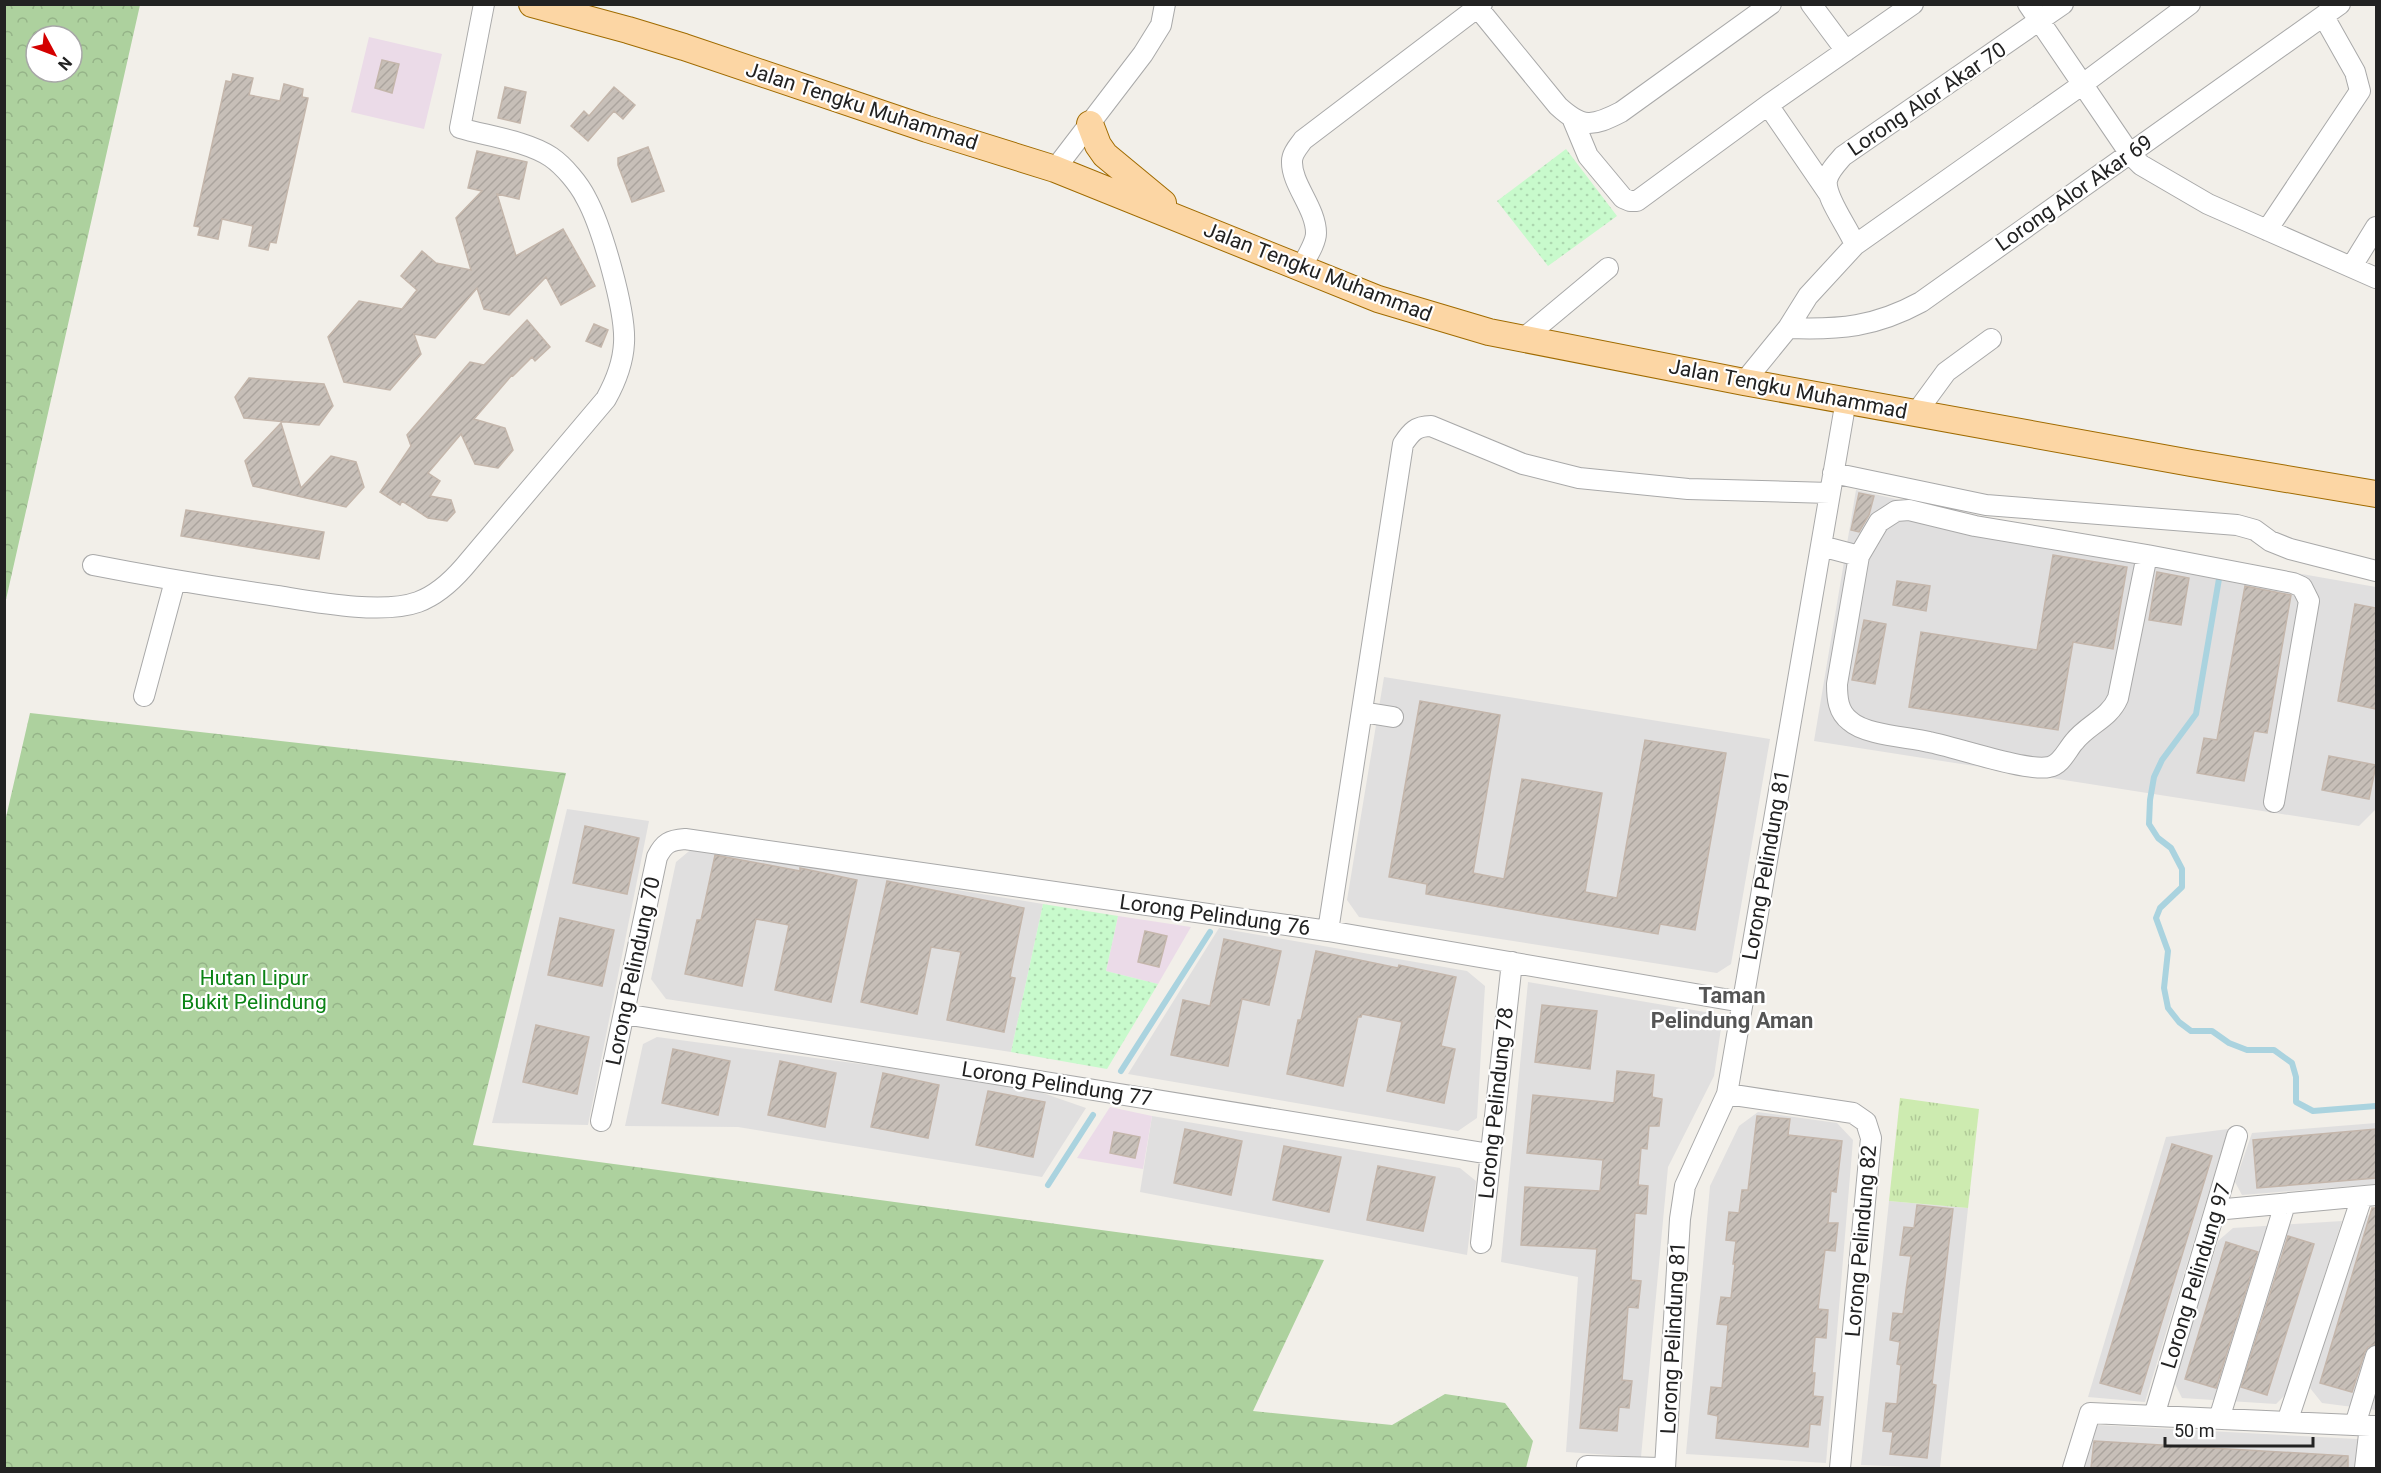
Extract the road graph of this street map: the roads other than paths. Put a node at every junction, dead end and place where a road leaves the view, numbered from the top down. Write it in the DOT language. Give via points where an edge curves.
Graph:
graph roads {
  1 [pos="484,4"];
  2 [pos="532,4"];
  3 [pos="1166,4"];
  4 [pos="1771,4"];
  5 [pos="1811,4"];
  6 [pos="1913,4"];
  7 [pos="2028,4"];
  8 [pos="2063,4"];
  9 [pos="2190,4"];
  10 [pos="2340,4"];
  11 [pos="1480,6"];
  12 [pos="2324,17"];
  13 [pos="2038,23"];
  14 [pos="1845,51"];
  15 [pos="2083,84"];
  16 [pos="1768,105"];
  17 [pos="1573,120"];
  18 [pos="1089,124"];
  19 [pos="2130,154"];
  20 [pos="1054,169"];
  21 [pos="1828,194"];
  22 [pos="1184,220"];
  23 [pos="2376,227"];
  24 [pos="2267,230"];
  25 [pos="1855,245"];
  26 [pos="2352,266"];
  27 [pos="1301,268"];
  28 [pos="1608,268"];
  29 [pos="2376,278"];
  30 [pos="1788,328"];
  31 [pos="1524,338"];
  32 [pos="1991,339"];
  33 [pos="1744,382"];
  34 [pos="1846,400"];
  35 [pos="1916,413"];
  36 [pos="1832,483"];
  37 [pos="2376,494"];
  38 [pos="1821,546"];
  39 [pos="1859,555"];
  40 [pos="2147,555"];
  41 [pos="93,565"];
  42 [pos="2376,571"];
  43 [pos="175,581"];
  44 [pos="144,696"];
  45 [pos="1362,712"];
  46 [pos="1394,717"];
  47 [pos="2274,802"];
  48 [pos="686,839"];
  49 [pos="1328,931"];
  50 [pos="1512,962"];
  51 [pos="1743,1002"];
  52 [pos="624,1014"];
  53 [pos="1727,1094"];
  54 [pos="601,1121"];
  55 [pos="2237,1136"];
  56 [pos="1490,1154"];
  57 [pos="2369,1196"];
  58 [pos="2285,1204"];
  59 [pos="2215,1210"];
  60 [pos="1480,1243"];
  61 [pos="2376,1356"];
  62 [pos="2154,1416"];
  63 [pos="2219,1419"];
  64 [pos="2287,1422"];
  65 [pos="2367,1425"];
  66 [pos="1587,1466"];
  67 [pos="1660,1468"];
  68 [pos="1665,1468"];
  69 [pos="1840,1468"];
  70 [pos="2073,1468"];
  71 [pos="2365,1468"];
  1 -- 43 [label="street" via="460,128 532,148 551,158 572,177 586,198 601,234 623,323 617,380 606,399 464,567 438,592 417,603 397,607 352,606"];
  2 -- 20 [label="main road, Jalan Tengku Muhammad" via="673,44"];
  3 -- 18 [label="street" via="1161,25 1143,54"];
  4 -- 17 [label="street" via="1621,112 1604,121"];
  5 -- 14 [label="street"];
  6 -- 14 [label="street"];
  7 -- 13 [label="street"];
  8 -- 13 [label="street, Lorong Alor Akar 70"];
  9 -- 15 [label="street"];
  10 -- 12 [label="street, Lorong Alor Akar 69"];
  11 -- 17 [label="street"];
  11 -- 27 [label="street" via="1296,149 1292,159 1294,172 1317,235"];
  12 -- 19 [label="street, Lorong Alor Akar 69"];
  12 -- 24 [label="street" via="2355,72 2360,91"];
  13 -- 15 [label="street"];
  13 -- 21 [label="street, Lorong Alor Akar 70" via="1843,156 1827,182"];
  14 -- 16 [label="street"];
  15 -- 19 [label="street"];
  15 -- 25 [label="street"];
  16 -- 17 [label="street" via="1637,201 1623,198 1588,156"];
  16 -- 21 [label="street"];
  18 -- 20 [label="street"];
  18 -- 22 [label="main road" via="1105,155"];
  19 -- 24 [label="street" via="2141,165 2208,204"];
  19 -- 30 [label="street, Lorong Alor Akar 69" via="1896,316 1830,330"];
  20 -- 22 [label="main road, Jalan Tengku Muhammad"];
  21 -- 25 [label="street"];
  22 -- 27 [label="main road, Jalan Tengku Muhammad"];
  23 -- 26 [label="street"];
  24 -- 26 [label="street"];
  25 -- 30 [label="street" via="1808,296"];
  26 -- 29 [label="street"];
  27 -- 31 [label="main road, Jalan Tengku Muhammad" via="1432,316"];
  28 -- 31 [label="street"];
  30 -- 33 [label="street"];
  31 -- 33 [label="main road, Jalan Tengku Muhammad"];
  32 -- 35 [label="street" via="1946,372"];
  33 -- 34 [label="main road, Jalan Tengku Muhammad"];
  34 -- 35 [label="main road, Jalan Tengku Muhammad"];
  34 -- 36 [label="street, Lorong Pelindung 81"];
  35 -- 37 [label="main road, Jalan Tengku Muhammad"];
  36 -- 38 [label="street, Lorong Pelindung 81"];
  36 -- 42 [label="street" via="1986,504 2237,525 2290,549"];
  36 -- 45 [label="street" via="1688,489 1579,478 1523,464 1431,426 1420,426 1410,432 1403,444"];
  38 -- 39 [label="street"];
  38 -- 51 [label="street, Lorong Pelindung 81"];
  39 -- 40 [label="street" via="1885,516 1909,510 1975,526"];
  39 -- 40 [label="street" via="1837,684 1840,709 1848,720 1859,728 2042,768 2058,762 2075,739 2114,708"];
  40 -- 47 [label="street" via="2293,583 2306,593 2309,601"];
  41 -- 43 [label="street"];
  43 -- 44 [label="street"];
  45 -- 46 [label="street"];
  45 -- 49 [label="street"];
  48 -- 49 [label="street, Lorong Pelindung 76"];
  48 -- 52 [label="street, Lorong Pelindung 70" via="671,840 657,857"];
  49 -- 50 [label="street, Lorong Pelindung 76"];
  50 -- 51 [label="street, Lorong Pelindung 76"];
  50 -- 56 [label="street, Lorong Pelindung 78"];
  51 -- 53 [label="street, Lorong Pelindung 81"];
  52 -- 54 [label="street, Lorong Pelindung 70"];
  52 -- 56 [label="street, Lorong Pelindung 77"];
  53 -- 68 [label="street, Lorong Pelindung 81" via="1685,1186"];
  53 -- 69 [label="street, Lorong Pelindung 82" via="1853,1113 1866,1122 1871,1138"];
  55 -- 59 [label="street, Lorong Pelindung 97"];
  56 -- 60 [label="street, Lorong Pelindung 78"];
  57 -- 58 [label="street"];
  57 -- 64 [label="street"];
  58 -- 59 [label="street"];
  58 -- 63 [label="street"];
  59 -- 62 [label="street, Lorong Pelindung 97"];
  61 -- 65 [label="street"];
  62 -- 63 [label="street"];
  62 -- 70 [label="street" via="2090,1413"];
  63 -- 64 [label="street"];
  64 -- 65 [label="street"];
  65 -- 71 [label="street"];
  66 -- 67 [label="street"];
}
